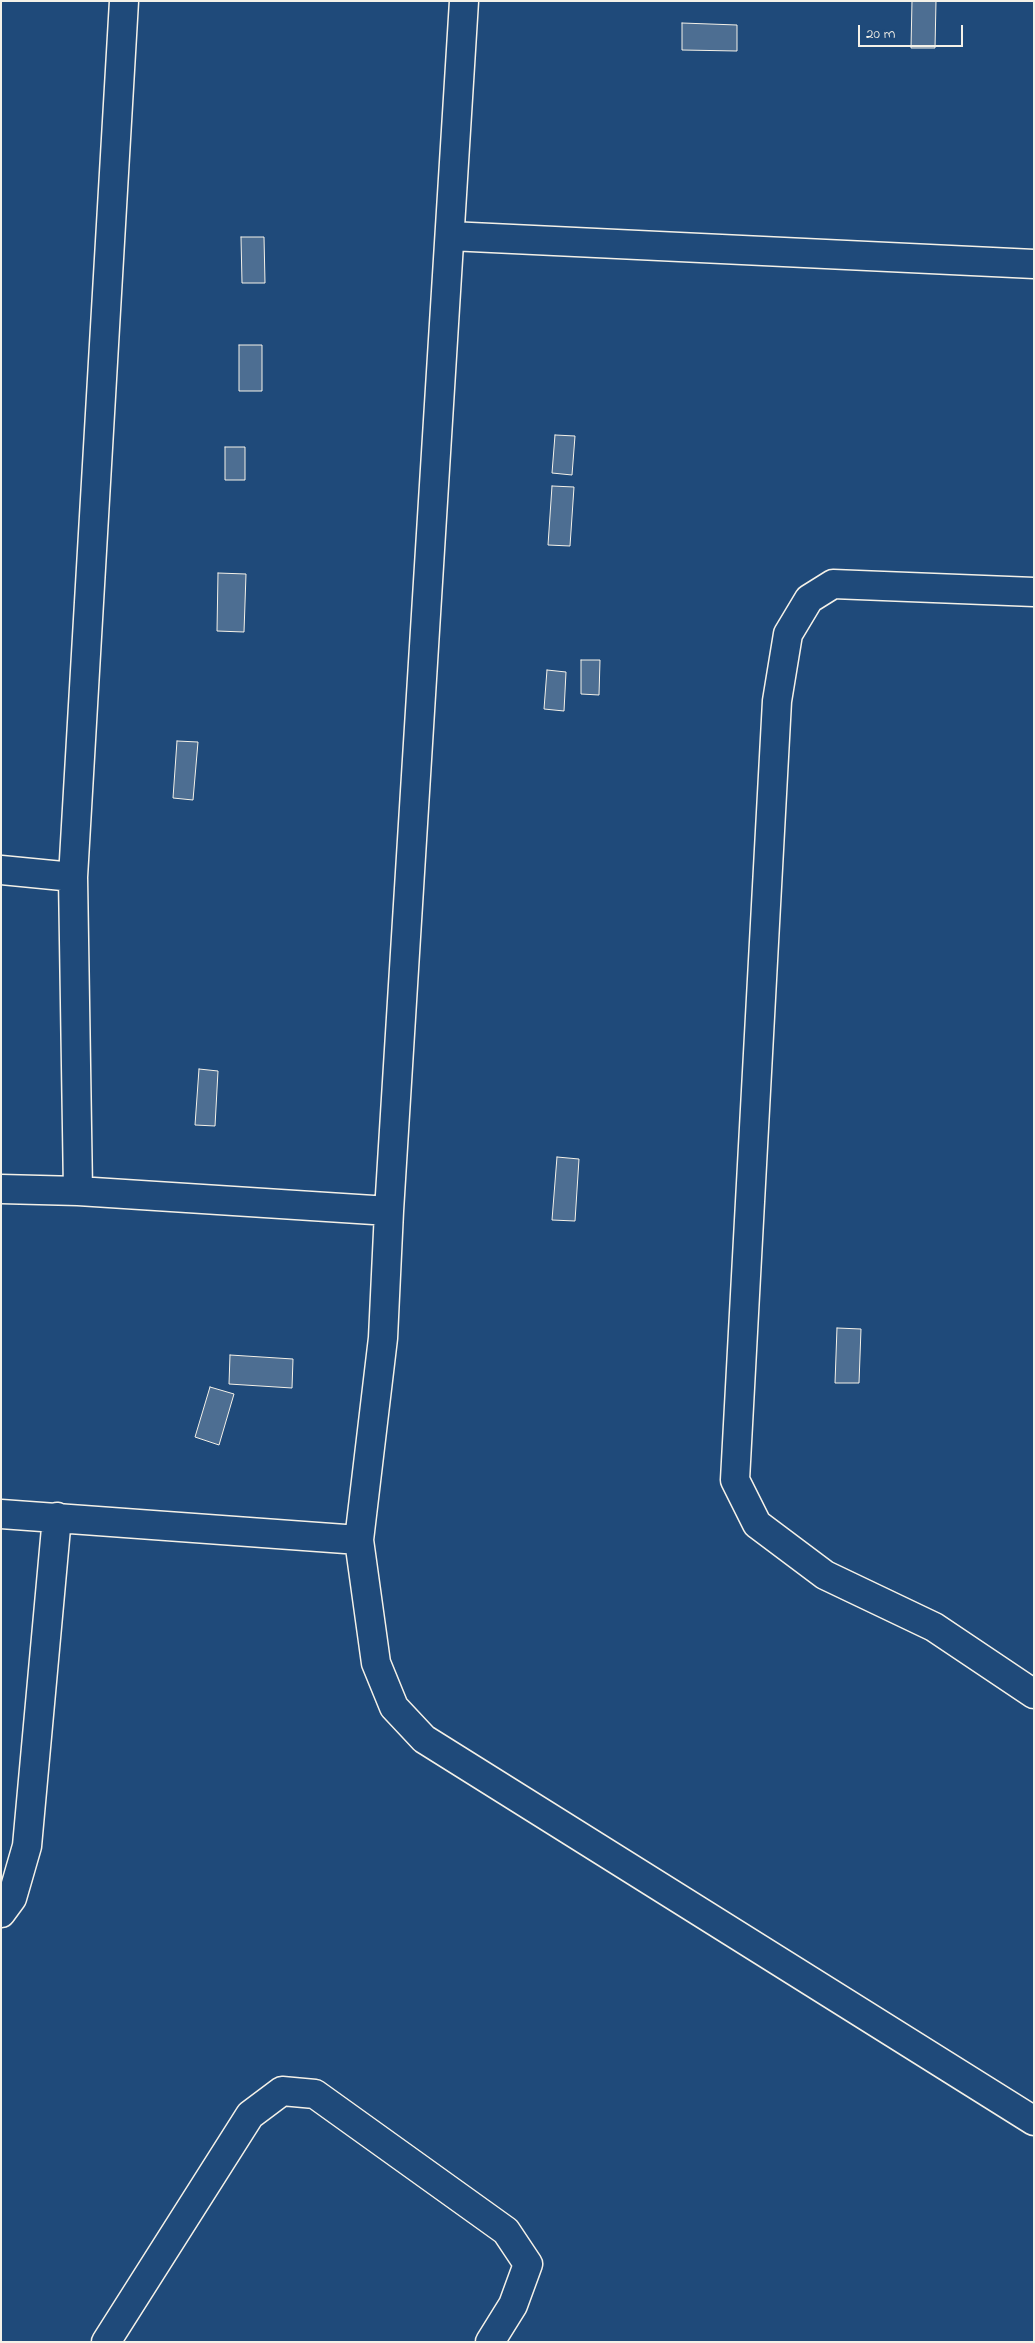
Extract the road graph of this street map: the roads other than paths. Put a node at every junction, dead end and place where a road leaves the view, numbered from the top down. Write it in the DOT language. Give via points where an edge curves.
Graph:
graph roads {
  1 [pos="124,1"];
  2 [pos="464,1"];
  3 [pos="450,236"];
  4 [pos="1034,264"];
  5 [pos="1034,592"];
  6 [pos="1,870"];
  7 [pos="73,877"];
  8 [pos="1,1189"];
  9 [pos="78,1191"];
  10 [pos="389,1211"];
  11 [pos="1,1514"];
  12 [pos="57,1517"];
  13 [pos="359,1540"];
  14 [pos="1034,1694"];
  15 [pos="1,1914"];
  16 [pos="1034,2121"];
  17 [pos="106,2342"];
  18 [pos="490,2342"];
  1 -- 7 [label="street"];
  2 -- 3 [label="street"];
  3 -- 4 [label="street"];
  3 -- 10 [label="street"];
  5 -- 14 [label="street" via="833,584 809,598 788,634 777,701 735,1480 757,1524 825,1575 934,1627"];
  6 -- 7 [label="street"];
  7 -- 9 [label="street"];
  8 -- 9 [label="street"];
  9 -- 10 [label="street"];
  10 -- 13 [label="street" via="383,1338"];
  11 -- 12 [label="street"];
  12 -- 13 [label="street"];
  12 -- 15 [label="street" via="27,1846 12,1898"];
  13 -- 16 [label="street" via="376,1663 394,1707 424,1739"];
  17 -- 18 [label="street" via="250,2115 282,2091 315,2094 506,2231 528,2264 513,2305"];
}
